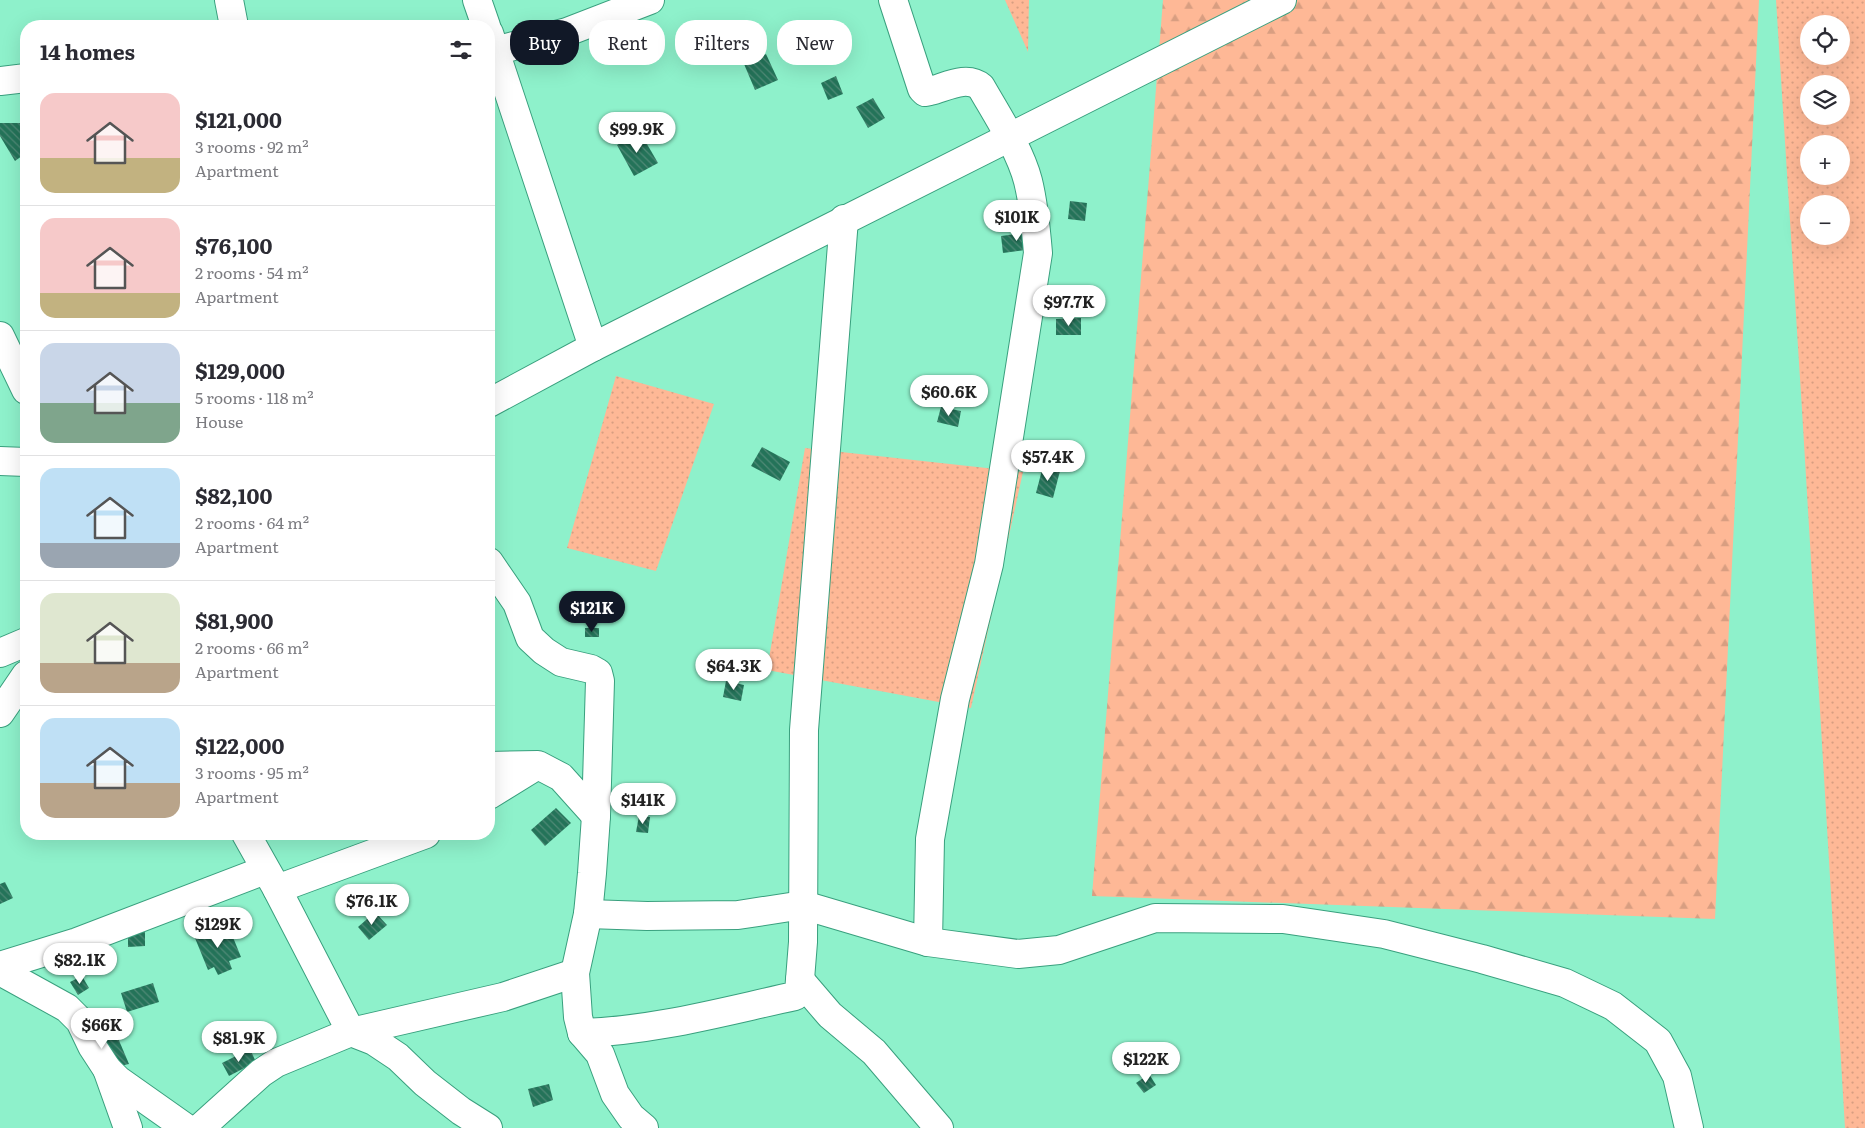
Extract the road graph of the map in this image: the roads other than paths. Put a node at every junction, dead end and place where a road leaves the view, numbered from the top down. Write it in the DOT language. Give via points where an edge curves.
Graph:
graph roads {
  1 [pos="229,0"];
  2 [pos="478,0"];
  3 [pos="650,0"];
  4 [pos="892,0"];
  5 [pos="1282,0"];
  6 [pos="233,20"];
  7 [pos="484,20"];
  8 [pos="495,39"];
  9 [pos="495,55"];
  10 [pos="20,79"];
  11 [pos="0,81"];
  12 [pos="1010,138"];
  13 [pos="844,219"];
  14 [pos="0,336"];
  15 [pos="593,347"];
  16 [pos="20,378"];
  17 [pos="495,400"];
  18 [pos="0,461"];
  19 [pos="20,462"];
  20 [pos="495,571"];
  21 [pos="20,645"];
  22 [pos="0,653"];
  23 [pos="20,683"];
  24 [pos="0,713"];
  25 [pos="538,765"];
  26 [pos="495,766"];
  27 [pos="495,791"];
  28 [pos="596,816"];
  29 [pos="249,840"];
  30 [pos="405,840"];
  31 [pos="271,879"];
  32 [pos="803,905"];
  33 [pos="588,914"];
  34 [pos="928,942"];
  35 [pos="0,966"];
  36 [pos="0,971"];
  37 [pos="575,974"];
  38 [pos="800,980"];
  39 [pos="351,1032"];
  40 [pos="582,1033"];
  41 [pos="107,1069"];
  42 [pos="128,1128"];
  43 [pos="186,1128"];
  44 [pos="200,1128"];
  45 [pos="488,1128"];
  46 [pos="644,1128"];
  47 [pos="939,1128"];
  48 [pos="1689,1128"];
  1 -- 6 [label="street"];
  2 -- 7 [label="street"];
  3 -- 8 [label="street" via="567,32"];
  4 -- 12 [label="street" via="922,89 930,92 968,80 975,82"];
  5 -- 12 [label="street"];
  9 -- 15 [label="street"];
  10 -- 11 [label="street"];
  12 -- 13 [label="street"];
  12 -- 34 [label="street" via="1028,178 1035,212 1038,254 989,564 955,699 930,839"];
  13 -- 15 [label="street"];
  13 -- 32 [label="street" via="804,730"];
  14 -- 16 [label="street"];
  15 -- 17 [label="street"];
  18 -- 19 [label="street"];
  20 -- 28 [label="street" via="517,603 530,638 544,652 561,662 598,673"];
  21 -- 22 [label="street"];
  23 -- 24 [label="street"];
  25 -- 26 [label="street"];
  25 -- 27 [label="street"];
  25 -- 28 [label="street" via="561,777"];
  28 -- 33 [label="street"];
  29 -- 31 [label="street"];
  30 -- 31 [label="street"];
  31 -- 35 [label="street" via="216,890 77,942"];
  31 -- 39 [label="street"];
  32 -- 33 [label="street" via="738,915"];
  32 -- 34 [label="street"];
  32 -- 38 [label="street"];
  33 -- 37 [label="street"];
  34 -- 48 [label="street" via="1018,954 1059,950 1155,918 1283,920 1384,934 1565,983 1613,1006 1658,1041 1678,1076"];
  36 -- 41 [label="street" via="66,1008 80,1021"];
  37 -- 39 [label="street" via="503,996"];
  37 -- 40 [label="street"];
  38 -- 40 [label="street" via="799,992 795,996 640,1028"];
  38 -- 47 [label="street" via="830,1015 874,1052"];
  39 -- 44 [label="street" via="276,1063"];
  39 -- 45 [label="street" via="374,1041 398,1057 461,1111"];
  40 -- 46 [label="street" via="600,1054 615,1094 631,1117"];
  41 -- 42 [label="street"];
  41 -- 43 [label="street"];
}
